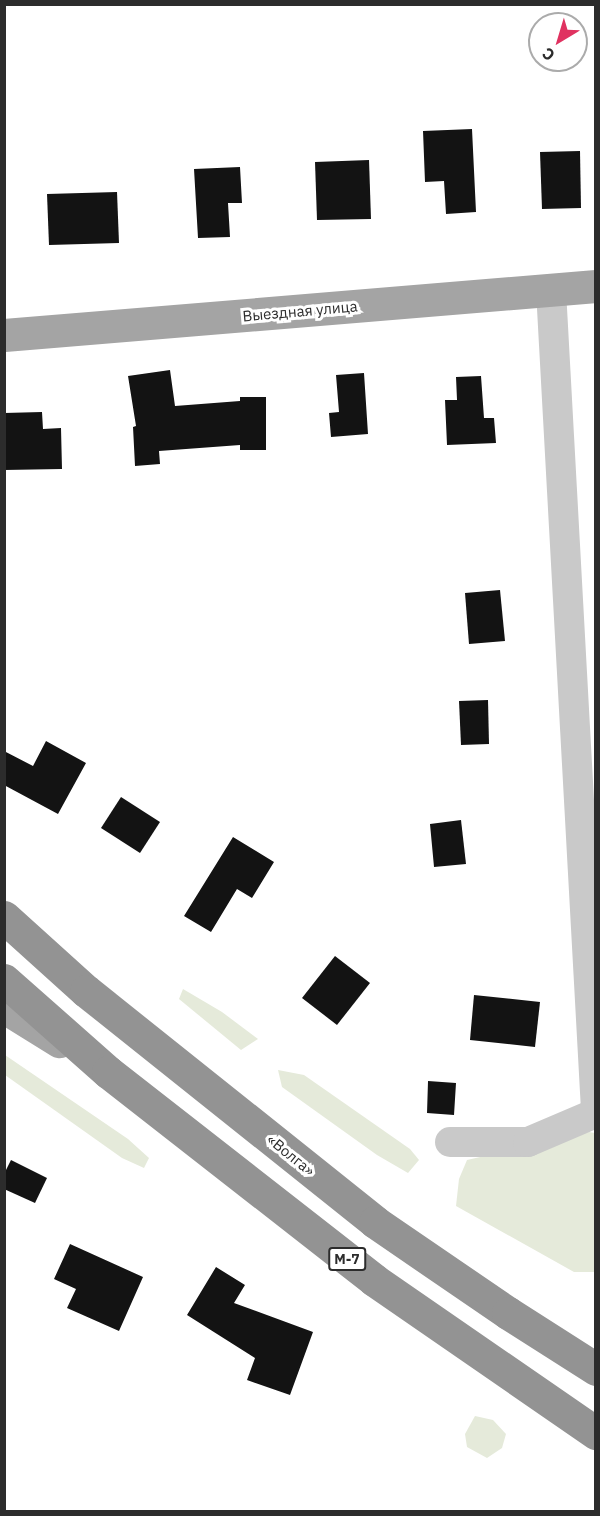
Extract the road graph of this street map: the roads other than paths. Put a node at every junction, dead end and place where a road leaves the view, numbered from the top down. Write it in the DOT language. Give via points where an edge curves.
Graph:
graph roads {
  1 [pos="596,286"];
  2 [pos="551,290"];
  3 [pos="4,334"];
  4 [pos="4,916"];
  5 [pos="4,980"];
  6 [pos="4,1007"];
  7 [pos="108,1072"];
  8 [pos="596,1112"];
  9 [pos="450,1142"];
  10 [pos="596,1369"];
  11 [pos="596,1432"];
  1 -- 2 [label="main road, Выездная улица"];
  2 -- 3 [label="main road, Выездная улица"];
  2 -- 8 [label="street"];
  4 -- 10 [label="highway, «Волга»" via="86,991 375,1222"];
  5 -- 7 [label="highway, М-7"];
  6 -- 7 [label="main road"];
  7 -- 11 [label="highway, М-7" via="374,1280"];
  8 -- 9 [label="street" via="528,1142"];
}
